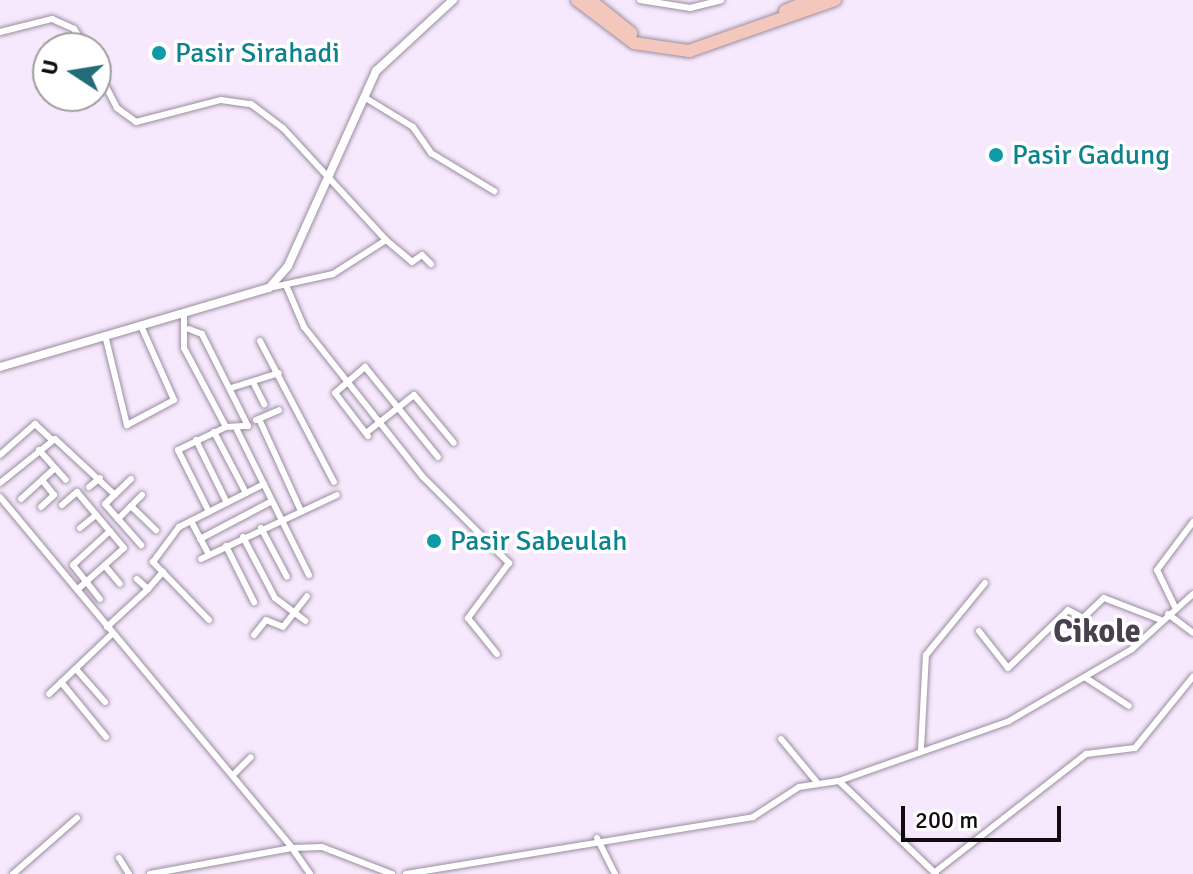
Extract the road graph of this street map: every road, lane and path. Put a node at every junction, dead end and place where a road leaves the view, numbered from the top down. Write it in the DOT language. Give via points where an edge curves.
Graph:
graph roads {
  1 [pos="453,0"];
  2 [pos="577,0"];
  3 [pos="590,0"];
  4 [pos="642,0"];
  5 [pos="721,0"];
  6 [pos="811,0"];
  7 [pos="835,0"];
  8 [pos="0,32"];
  9 [pos="76,32"];
  10 [pos="364,97"];
  11 [pos="112,98"];
  12 [pos="328,178"];
  13 [pos="494,191"];
  14 [pos="386,240"];
  15 [pos="431,264"];
  16 [pos="286,285"];
  17 [pos="269,288"];
  18 [pos="184,316"];
  19 [pos="141,326"];
  20 [pos="189,329"];
  21 [pos="105,335"];
  22 [pos="260,341"];
  23 [pos="0,367"];
  24 [pos="279,373"];
  25 [pos="349,380"];
  26 [pos="253,382"];
  27 [pos="231,388"];
  28 [pos="264,404"];
  29 [pos="398,408"];
  30 [pos="279,410"];
  31 [pos="259,419"];
  32 [pos="382,421"];
  33 [pos="249,423"];
  34 [pos="226,427"];
  35 [pos="237,430"];
  36 [pos="214,432"];
  37 [pos="52,440"];
  38 [pos="196,440"];
  39 [pos="454,443"];
  40 [pos="39,450"];
  41 [pos="0,455"];
  42 [pos="438,457"];
  43 [pos="55,468"];
  44 [pos="100,478"];
  45 [pos="131,479"];
  46 [pos="42,480"];
  47 [pos="66,480"];
  48 [pos="334,482"];
  49 [pos="0,483"];
  50 [pos="264,484"];
  51 [pos="89,487"];
  52 [pos="246,493"];
  53 [pos="115,495"];
  54 [pos="142,495"];
  55 [pos="337,495"];
  56 [pos="0,497"];
  57 [pos="21,499"];
  58 [pos="272,501"];
  59 [pos="227,503"];
  60 [pos="62,505"];
  61 [pos="131,506"];
  62 [pos="41,507"];
  63 [pos="300,509"];
  64 [pos="209,512"];
  65 [pos="96,515"];
  66 [pos="281,518"];
  67 [pos="118,519"];
  68 [pos="191,521"];
  69 [pos="1193,522"];
  70 [pos="80,528"];
  71 [pos="261,528"];
  72 [pos="156,530"];
  73 [pos="110,531"];
  74 [pos="243,537"];
  75 [pos="200,539"];
  76 [pos="141,545"];
  77 [pos="226,546"];
  78 [pos="105,566"];
  79 [pos="163,572"];
  80 [pos="309,575"];
  81 [pos="287,577"];
  82 [pos="137,579"];
  83 [pos="87,582"];
  84 [pos="985,583"];
  85 [pos="120,584"];
  86 [pos="78,589"];
  87 [pos="148,589"];
  88 [pos="1193,594"];
  89 [pos="307,596"];
  90 [pos="100,599"];
  91 [pos="254,602"];
  92 [pos="1175,607"];
  93 [pos="294,612"];
  94 [pos="1168,614"];
  95 [pos="209,620"];
  96 [pos="1161,620"];
  97 [pos="305,621"];
  98 [pos="107,627"];
  99 [pos="979,631"];
  100 [pos="1193,633"];
  101 [pos="111,635"];
  102 [pos="254,635"];
  103 [pos="497,654"];
  104 [pos="76,669"];
  105 [pos="1193,677"];
  106 [pos="1086,678"];
  107 [pos="61,682"];
  108 [pos="49,694"];
  109 [pos="105,702"];
  110 [pos="1129,706"];
  111 [pos="106,737"];
  112 [pos="781,739"];
  113 [pos="921,749"];
  114 [pos="251,757"];
  115 [pos="233,775"];
  116 [pos="816,781"];
  117 [pos="839,781"];
  118 [pos="77,818"];
  119 [pos="597,838"];
  120 [pos="292,848"];
  121 [pos="119,858"];
  122 [pos="935,873"];
  123 [pos="13,874"];
  124 [pos="129,874"];
  125 [pos="150,874"];
  126 [pos="310,874"];
  127 [pos="392,874"];
  128 [pos="406,874"];
  129 [pos="615,874"];
  1 -- 10 [label="street" via="376,71"];
  2 -- 7 [label="highway" via="634,43 689,51"];
  3 -- 6 [label="highway" via="621,28 672,44 723,36"];
  4 -- 5 [label="street" via="690,8"];
  8 -- 9 [label="street" via="52,19"];
  10 -- 12 [label="street"];
  10 -- 13 [label="street" via="413,127 431,153"];
  11 -- 12 [label="street" via="136,122 221,100 251,104"];
  12 -- 14 [label="street"];
  12 -- 17 [label="street" via="288,266"];
  14 -- 15 [label="street" via="412,262 422,255"];
  14 -- 16 [label="street" via="333,274"];
  16 -- 17 [label="street"];
  16 -- 25 [label="street" via="304,327"];
  17 -- 18 [label="street"];
  18 -- 19 [label="street"];
  18 -- 20 [label="street"];
  19 -- 21 [label="street"];
  19 -- 21 [label="street" via="174,400 127,425"];
  20 -- 27 [label="street" via="202,334"];
  20 -- 34 [label="street" via="184,348"];
  21 -- 23 [label="street"];
  22 -- 24 [label="street"];
  24 -- 26 [label="street"];
  24 -- 48 [label="street"];
  25 -- 29 [label="street" via="365,367"];
  25 -- 32 [label="street"];
  25 -- 32 [label="street" via="335,393 367,435"];
  26 -- 27 [label="street"];
  26 -- 28 [label="street"];
  27 -- 33 [label="street"];
  29 -- 32 [label="street"];
  29 -- 39 [label="street" via="414,395"];
  29 -- 42 [label="street"];
  30 -- 31 [label="street"];
  31 -- 33 [label="street"];
  31 -- 63 [label="street"];
  32 -- 103 [label="street" via="423,477 509,563 468,618"];
  33 -- 35 [label="street"];
  34 -- 35 [label="street"];
  34 -- 36 [label="street"];
  35 -- 50 [label="street"];
  36 -- 38 [label="street"];
  36 -- 52 [label="street"];
  37 -- 40 [label="street"];
  37 -- 41 [label="street" via="35,424"];
  37 -- 44 [label="street"];
  38 -- 59 [label="street"];
  38 -- 64 [label="street" via="178,450"];
  40 -- 43 [label="street"];
  40 -- 49 [label="street"];
  43 -- 46 [label="street"];
  43 -- 47 [label="street"];
  44 -- 51 [label="street"];
  44 -- 53 [label="street"];
  45 -- 53 [label="street"];
  46 -- 57 [label="street"];
  46 -- 62 [label="street" via="54,495"];
  50 -- 52 [label="street"];
  50 -- 58 [label="street"];
  52 -- 59 [label="street"];
  53 -- 67 [label="street" via="105,504"];
  54 -- 61 [label="street"];
  55 -- 63 [label="street"];
  56 -- 86 [label="street"];
  58 -- 66 [label="street"];
  58 -- 75 [label="street"];
  59 -- 64 [label="street"];
  60 -- 65 [label="street" via="77,492"];
  61 -- 67 [label="street"];
  61 -- 72 [label="street"];
  63 -- 66 [label="street"];
  64 -- 68 [label="street"];
  65 -- 70 [label="street"];
  65 -- 73 [label="street"];
  66 -- 71 [label="street"];
  66 -- 80 [label="street"];
  67 -- 76 [label="street"];
  68 -- 75 [label="street"];
  68 -- 79 [label="street" via="153,562"];
  69 -- 92 [label="street" via="1157,570"];
  71 -- 74 [label="street"];
  71 -- 81 [label="street"];
  73 -- 78 [label="street" via="124,548"];
  73 -- 83 [label="street" via="73,565"];
  74 -- 77 [label="street"];
  74 -- 93 [label="street" via="275,598"];
  75 -- 77 [label="street" via="205,557"];
  77 -- 91 [label="street"];
  78 -- 83 [label="street"];
  78 -- 85 [label="street"];
  79 -- 87 [label="street"];
  79 -- 95 [label="street"];
  82 -- 87 [label="street"];
  83 -- 86 [label="street"];
  83 -- 90 [label="street"];
  84 -- 113 [label="street" via="926,655"];
  86 -- 98 [label="street"];
  87 -- 98 [label="street"];
  88 -- 92 [label="street"];
  89 -- 93 [label="street"];
  92 -- 94 [label="street"];
  93 -- 97 [label="street"];
  93 -- 102 [label="street" via="281,627 265,620"];
  94 -- 96 [label="street"];
  94 -- 100 [label="street"];
  96 -- 99 [label="street" via="1106,597 1083,618 1068,610 1010,668"];
  96 -- 106 [label="street"];
  98 -- 101 [label="street"];
  101 -- 104 [label="street"];
  101 -- 115 [label="street"];
  104 -- 107 [label="street"];
  104 -- 109 [label="street"];
  105 -- 122 [label="street" via="1135,748 1086,754"];
  106 -- 110 [label="street"];
  106 -- 113 [label="street" via="1009,721"];
  107 -- 108 [label="street"];
  107 -- 111 [label="street"];
  112 -- 116 [label="street"];
  113 -- 117 [label="street"];
  114 -- 115 [label="street"];
  115 -- 120 [label="street"];
  116 -- 117 [label="street"];
  116 -- 119 [label="street" via="753,817"];
  117 -- 122 [label="street"];
  118 -- 123 [label="street"];
  119 -- 128 [label="street"];
  119 -- 129 [label="street"];
  120 -- 125 [label="street"];
  120 -- 126 [label="street"];
  120 -- 127 [label="street" via="322,847"];
  121 -- 124 [label="street"];
}
